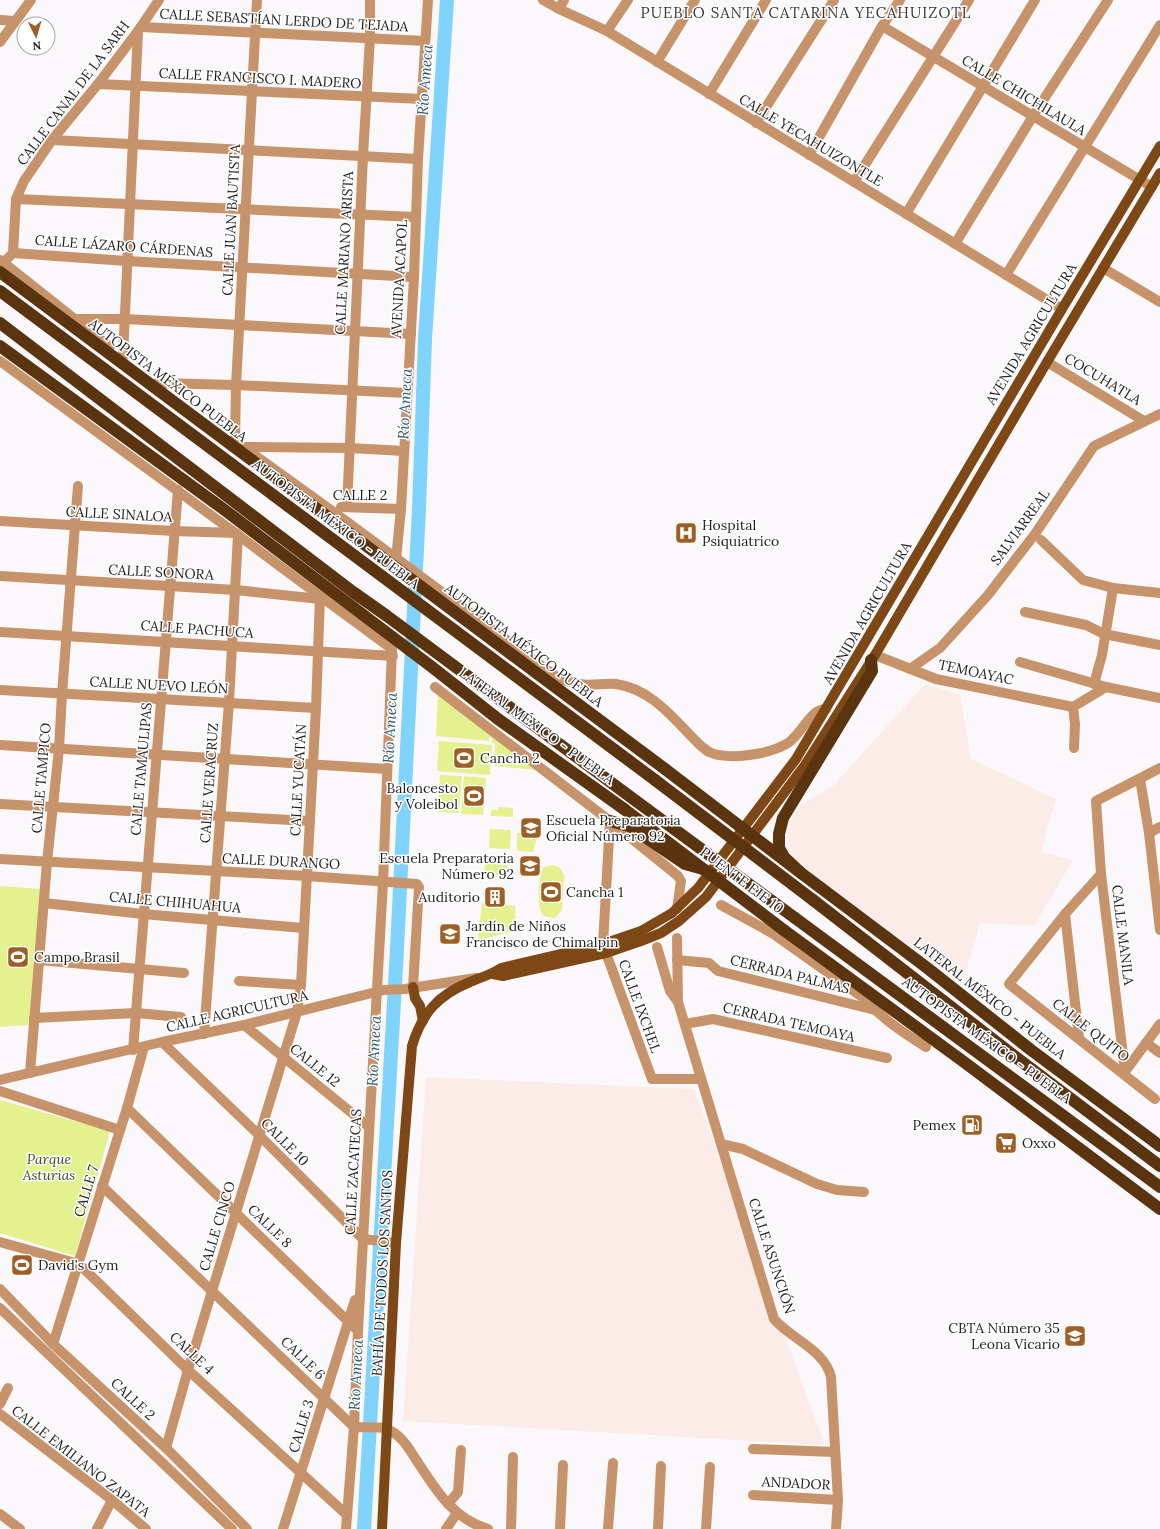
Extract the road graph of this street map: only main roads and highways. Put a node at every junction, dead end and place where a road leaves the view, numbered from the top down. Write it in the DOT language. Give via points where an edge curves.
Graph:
graph roads {
  1 [pos="1160,146"];
  2 [pos="1160,174"];
  3 [pos="1,265"];
  4 [pos="0,291"];
  5 [pos="0,323"];
  6 [pos="0,346"];
  7 [pos="873,658"];
  8 [pos="655,780"];
  9 [pos="624,809"];
  10 [pos="610,821"];
  11 [pos="703,869"];
  12 [pos="801,873"];
  13 [pos="813,900"];
  14 [pos="795,918"];
  15 [pos="604,948"];
  16 [pos="482,977"];
  17 [pos="409,988"];
  18 [pos="423,1021"];
  19 [pos="1160,1146"];
  20 [pos="1160,1166"];
  21 [pos="1160,1187"];
  22 [pos="1160,1209"];
  23 [pos="382,1529"];
  1 -- 15 [label="main road, AVENIDA AGRICULTURA" via="796,759 698,888 677,910 641,931"];
  2 -- 7 [label="main road, AVENIDA AGRICULTURA"];
  3 -- 12 [label="highway, AUTOPISTA MÉXICO PUEBLA, bridge" via="396,562"];
  4 -- 8 [label="highway, AUTOPISTA MÉXICO - PUEBLA"];
  5 -- 14 [label="highway, PUENTE EJE 10, bridge" via="353,592"];
  6 -- 9 [label="highway, LATERAL MÉXICO - PUEBLA" via="222,508 498,719"];
  7 -- 12 [label="highway" via="872,671 780,827 778,842 781,853"];
  7 -- 15 [label="main road, AVENIDA AGRICULTURA" via="805,765 706,897 661,933 641,941"];
  8 -- 13 [label="highway, PUENTE EJE 10, bridge"];
  9 -- 11 [label="highway, PUENTE EJE 10, bridge"];
  10 -- 11 [label="highway" via="629,826 685,864"];
  11 -- 22 [label="highway, PUENTE EJE 10, bridge" via="856,988"];
  12 -- 19 [label="highway, LATERAL MÉXICO - PUEBLA"];
  13 -- 20 [label="highway, AUTOPISTA MÉXICO - PUEBLA"];
  14 -- 21 [label="highway, AUTOPISTA MÉXICO - PUEBLA"];
  15 -- 16 [label="main road, AVENIDA AGRICULTURA" via="503,976 493,974"];
  16 -- 18 [label="main road, BAHÍA DE TODOS LOS SANTOS" via="458,987 437,1001"];
  17 -- 18 [label="main road" via="420,1006"];
  18 -- 23 [label="main road, BAHÍA DE TODOS LOS SANTOS" via="417,1029 412,1046 393,1242 383,1429"];
}
